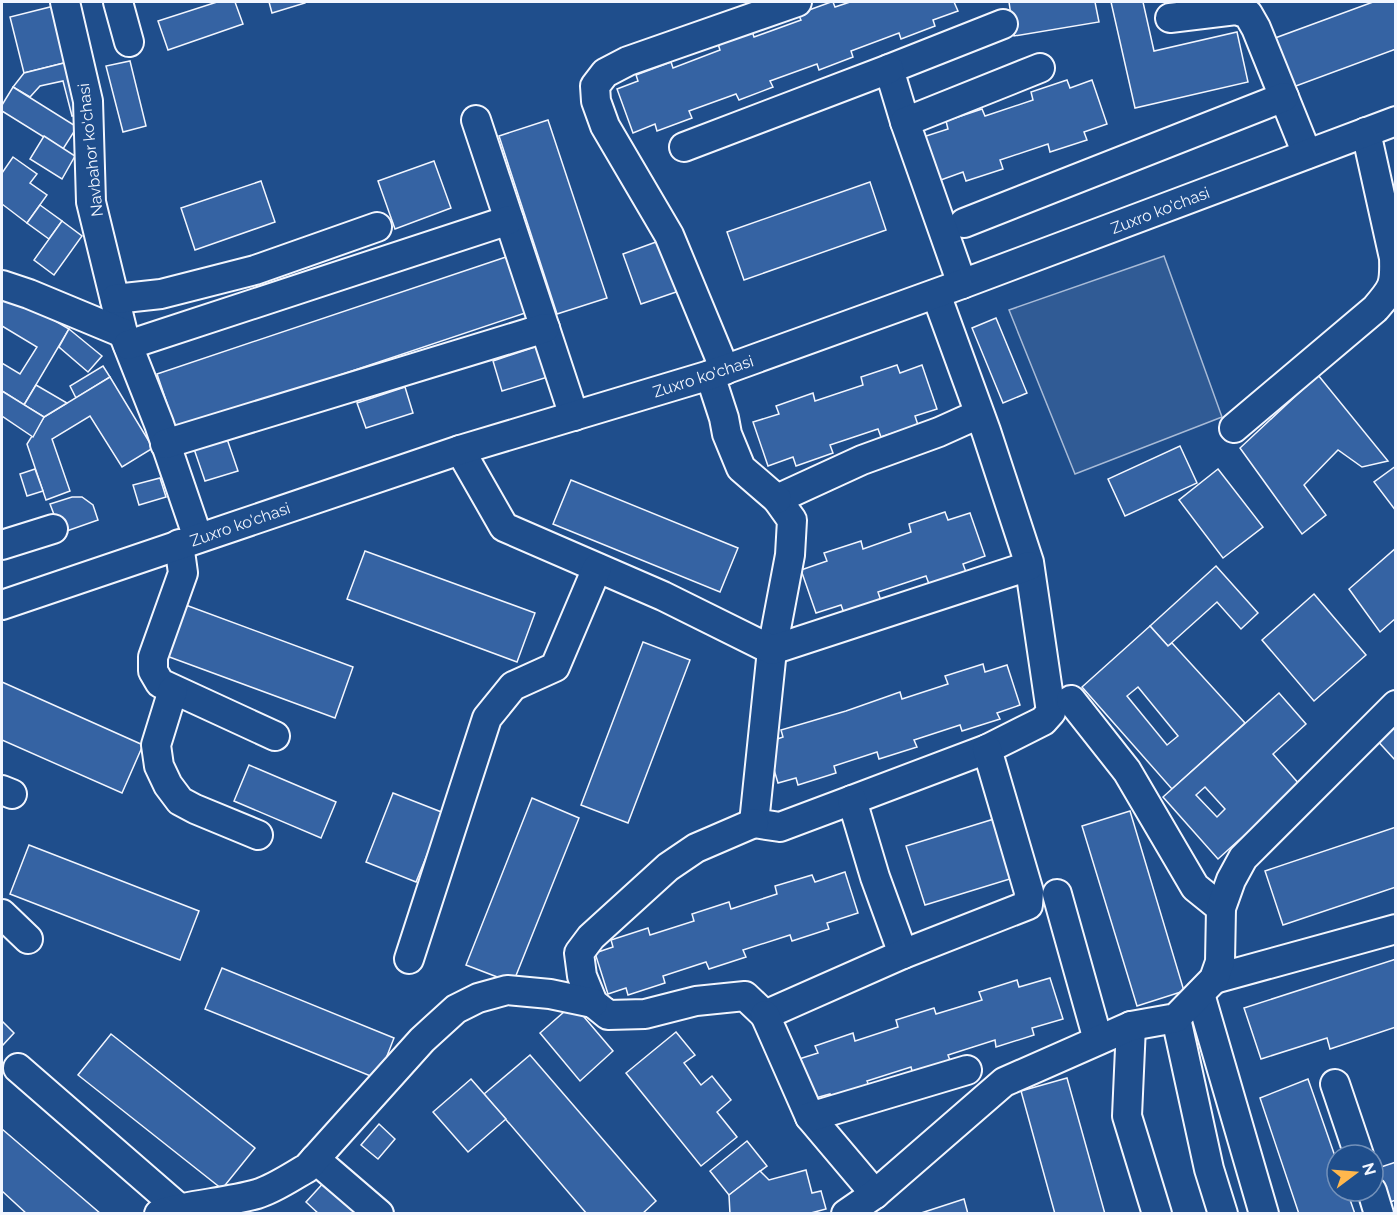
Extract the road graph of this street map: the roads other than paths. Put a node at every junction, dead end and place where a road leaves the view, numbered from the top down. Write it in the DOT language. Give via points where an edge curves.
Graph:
graph roads {
  1 [pos="65,2"];
  2 [pos="118,2"];
  3 [pos="797,2"];
  4 [pos="1170,18"];
  5 [pos="1003,24"];
  6 [pos="129,42"];
  7 [pos="1040,68"];
  8 [pos="889,69"];
  9 [pos="1284,97"];
  10 [pos="476,120"];
  11 [pos="1395,121"];
  12 [pos="904,122"];
  13 [pos="1366,132"];
  14 [pos="684,147"];
  15 [pos="1307,154"];
  16 [pos="509,220"];
  17 [pos="964,223"];
  18 [pos="377,227"];
  19 [pos="2,285"];
  20 [pos="949,289"];
  21 [pos="115,299"];
  22 [pos="545,328"];
  23 [pos="125,339"];
  24 [pos="717,373"];
  25 [pos="979,414"];
  26 [pos="574,416"];
  27 [pos="1234,428"];
  28 [pos="165,444"];
  29 [pos="460,450"];
  30 [pos="777,499"];
  31 [pos="53,529"];
  32 [pos="188,541"];
  33 [pos="2,545"];
  34 [pos="1029,566"];
  35 [pos="597,568"];
  36 [pos="2,605"];
  37 [pos="772,650"];
  38 [pos="173,690"];
  39 [pos="1071,700"];
  40 [pos="1395,705"];
  41 [pos="275,736"];
  42 [pos="987,749"];
  43 [pos="852,800"];
  44 [pos="754,823"];
  45 [pos="258,835"];
  46 [pos="1057,894"];
  47 [pos="1221,908"];
  48 [pos="2,914"];
  49 [pos="1395,929"];
  50 [pos="28,939"];
  51 [pos="903,954"];
  52 [pos="409,959"];
  53 [pos="1207,987"];
  54 [pos="593,1003"];
  55 [pos="765,1015"];
  56 [pos="1176,1018"];
  57 [pos="1131,1026"];
  58 [pos="1098,1040"];
  59 [pos="18,1068"];
  60 [pos="967,1070"];
  61 [pos="1335,1084"];
  62 [pos="810,1117"];
  63 [pos="1355,1143"];
  64 [pos="315,1159"];
  65 [pos="859,1207"];
  66 [pos="169,1211"];
  67 [pos="379,1214"];
  68 [pos="1157,1214"];
  69 [pos="1223,1214"];
  70 [pos="1264,1214"];
  1 -- 21 [label="street, Navbahor ko'chasi" via="88,101 92,202"];
  2 -- 6 [label="street"];
  3 -- 24 [label="street" via="628,61 605,74 595,86 605,126 669,236"];
  4 -- 9 [label="street" via="1244,11 1252,19"];
  5 -- 8 [label="street"];
  7 -- 12 [label="street"];
  8 -- 12 [label="street"];
  8 -- 14 [label="street"];
  9 -- 15 [label="street"];
  9 -- 17 [label="street"];
  10 -- 16 [label="street"];
  11 -- 13 [label="street, Zuxro ko'chasi"];
  12 -- 20 [label="street"];
  13 -- 15 [label="street, Zuxro ko'chasi"];
  13 -- 27 [label="street" via="1394,258 1392,289 1375,309"];
  15 -- 20 [label="street, Zuxro ko'chasi"];
  16 -- 22 [label="street"];
  16 -- 23 [label="street"];
  18 -- 21 [label="street" via="255,270 161,294"];
  19 -- 23 [label="street"];
  20 -- 24 [label="street, Zuxro ko'chasi"];
  20 -- 25 [label="street"];
  21 -- 23 [label="street, Navbahor ko'chasi"];
  22 -- 26 [label="street"];
  22 -- 28 [label="street"];
  23 -- 28 [label="street, Navbahor ko'chasi"];
  24 -- 26 [label="street, Zuxro ko'chasi"];
  24 -- 30 [label="street" via="727,434 741,468"];
  25 -- 30 [label="street"];
  25 -- 34 [label="street"];
  26 -- 29 [label="street, Zuxro ko'chasi"];
  28 -- 32 [label="street, Navbahor ko'chasi"];
  29 -- 32 [label="street, Zuxro ko'chasi"];
  29 -- 35 [label="street" via="504,527"];
  30 -- 37 [label="street" via="792,520"];
  31 -- 33 [label="street"];
  32 -- 36 [label="street, Zuxro ko'chasi"];
  32 -- 38 [label="street, Navbahor ko'chasi" via="183,573 153,657 153,671 160,683"];
  34 -- 37 [label="street"];
  34 -- 42 [label="street" via="1051,712 1043,721"];
  35 -- 37 [label="street"];
  35 -- 52 [label="street" via="555,667 513,686 487,718"];
  37 -- 44 [label="street"];
  38 -- 41 [label="street"];
  38 -- 45 [label="street" via="156,745 159,766 168,785 180,801"];
  39 -- 47 [label="street" via="1127,771 1195,887"];
  40 -- 47 [label="street" via="1244,858"];
  42 -- 43 [label="street"];
  42 -- 51 [label="street" via="1029,892 1028,905"];
  43 -- 44 [label="street" via="780,826"];
  43 -- 51 [label="street"];
  44 -- 54 [label="street" via="696,848 668,867 591,938 579,952 582,976"];
  46 -- 58 [label="street"];
  47 -- 53 [label="street" via="1220,962"];
  48 -- 50 [label="street"];
  49 -- 53 [label="street"];
  51 -- 55 [label="street"];
  53 -- 56 [label="street"];
  53 -- 70 [label="street"];
  54 -- 55 [label="street" via="608,1015 645,1014 696,1001 745,996"];
  54 -- 64 [label="street" via="507,990 456,1009 422,1040"];
  55 -- 62 [label="street"];
  56 -- 57 [label="street"];
  56 -- 69 [label="street" via="1209,1169"];
  57 -- 58 [label="street"];
  57 -- 68 [label="street" via="1127,1116"];
  58 -- 65 [label="street" via="1004,1082"];
  59 -- 66 [label="street"];
  60 -- 62 [label="street"];
  61 -- 63 [label="street"];
  62 -- 65 [label="street"];
  64 -- 66 [label="street" via="307,1168 257,1194"];
  64 -- 67 [label="street"];
}
